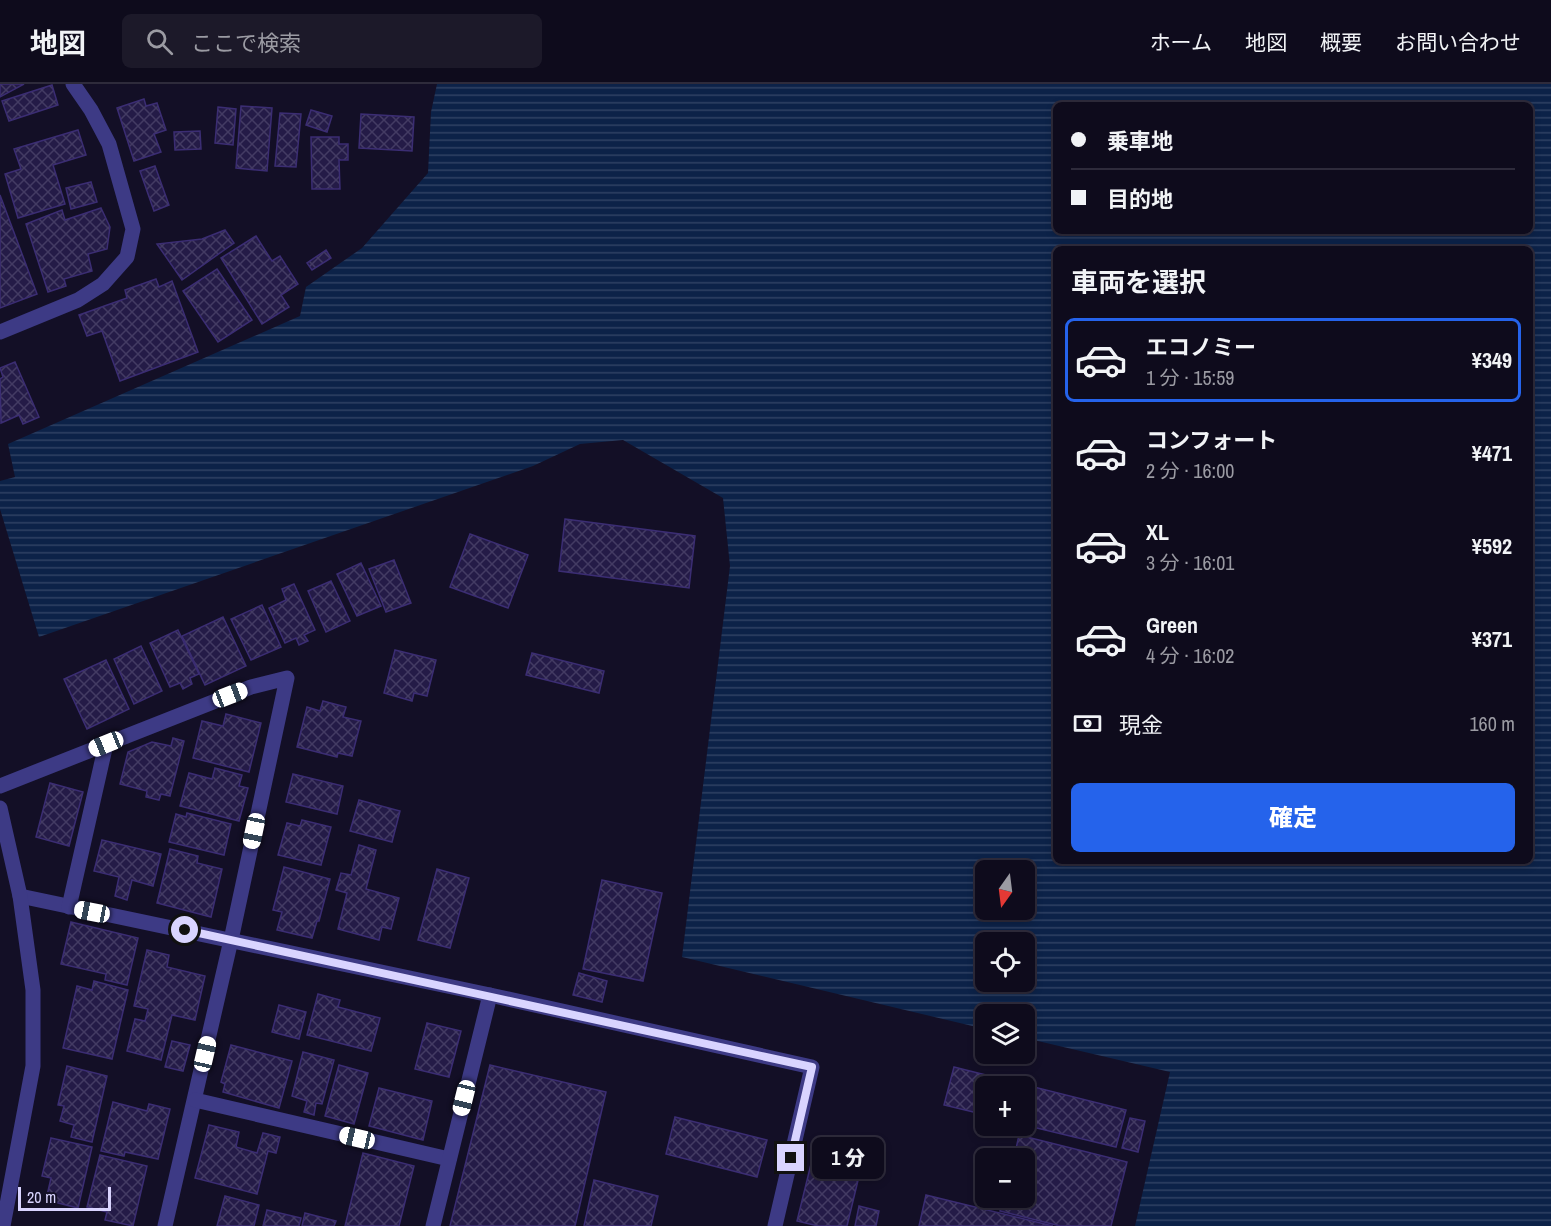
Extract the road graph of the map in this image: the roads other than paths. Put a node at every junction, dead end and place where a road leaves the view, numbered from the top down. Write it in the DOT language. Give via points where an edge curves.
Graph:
graph roads {
  1 [pos="74,84"];
  2 [pos="0,332"];
  3 [pos="106,744"];
  4 [pos="0,786"];
  5 [pos="0,808"];
  6 [pos="20,896"];
  7 [pos="69,907"];
  8 [pos="231,940"];
  9 [pos="490,995"];
  10 [pos="195,1100"];
  11 [pos="449,1159"];
  12 [pos="3,1226"];
  13 [pos="165,1226"];
  14 [pos="433,1226"];
  15 [pos="775,1226"];
  1 -- 2 [label="street" via="109,144 133,230 127,257 103,284 78,300"];
  3 -- 4 [label="street"];
  3 -- 7 [label="street"];
  3 -- 8 [label="street" via="251,687 287,678"];
  5 -- 6 [label="street"];
  6 -- 7 [label="street"];
  6 -- 12 [label="street" via="33,990 33,1066"];
  7 -- 8 [label="street"];
  8 -- 9 [label="street"];
  8 -- 10 [label="street"];
  9 -- 11 [label="street"];
  9 -- 15 [label="street" via="812,1067"];
  10 -- 11 [label="street"];
  10 -- 13 [label="street"];
  11 -- 14 [label="street"];
}
